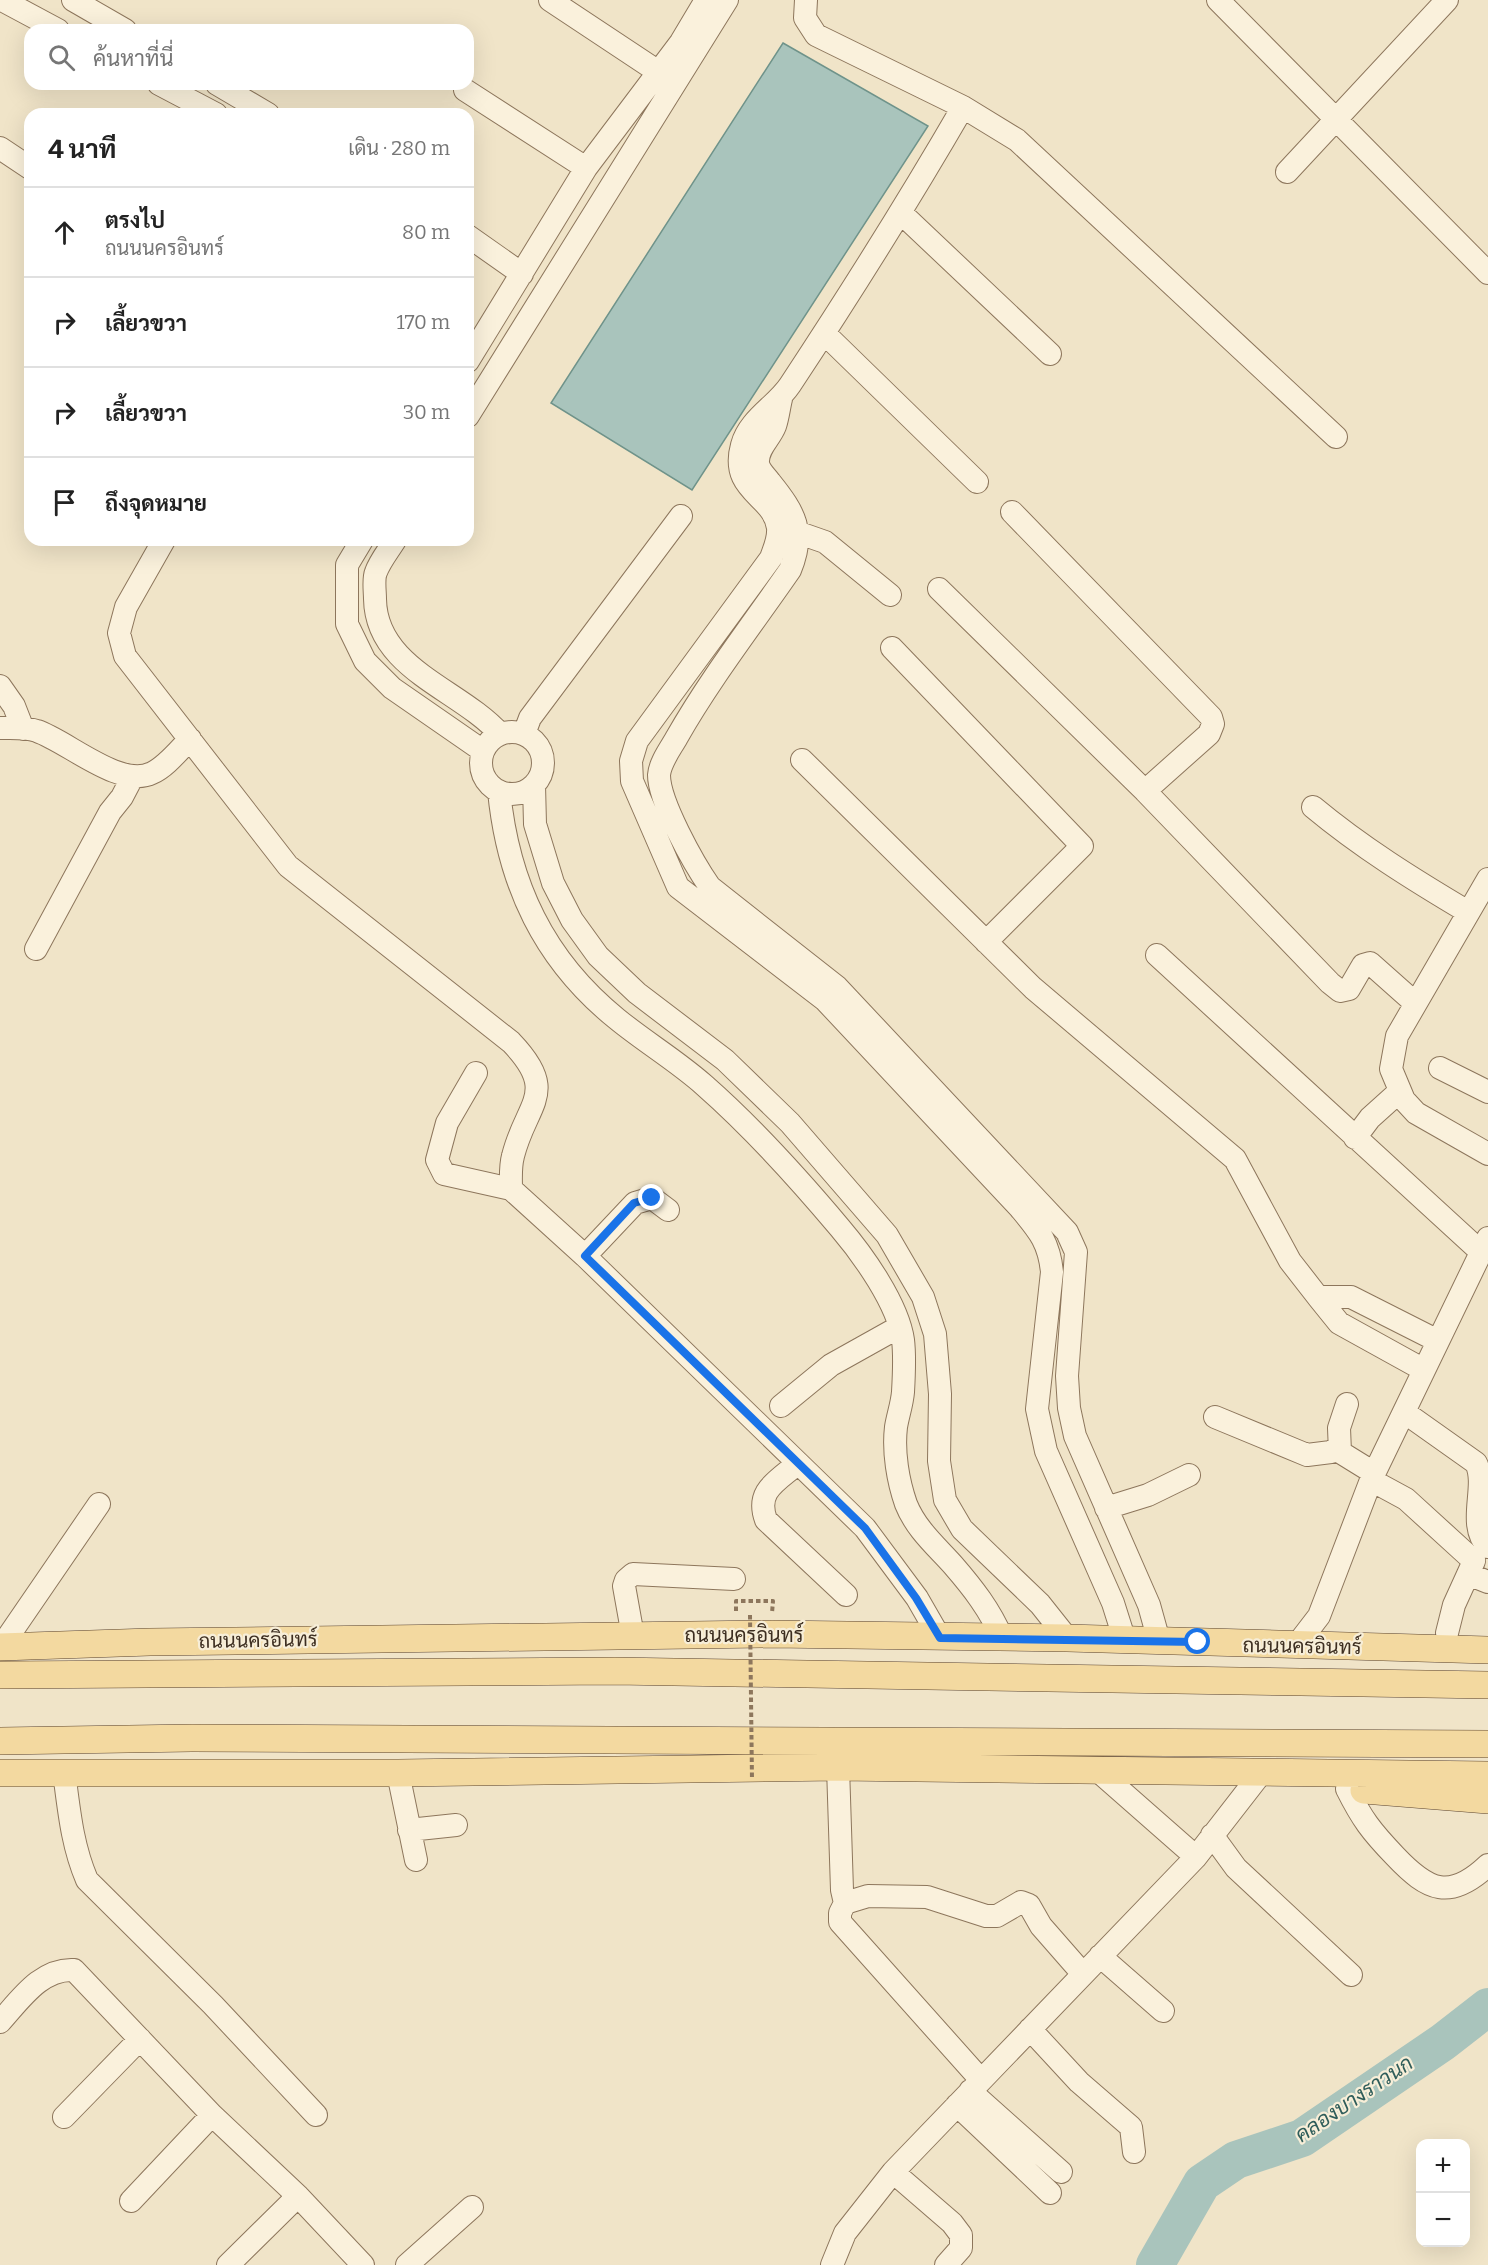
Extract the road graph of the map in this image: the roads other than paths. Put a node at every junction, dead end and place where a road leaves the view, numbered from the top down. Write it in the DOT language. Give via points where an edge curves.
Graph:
graph roads {
  1 [pos="2,0"];
  2 [pos="74,0"];
  3 [pos="550,0"];
  4 [pos="706,0"];
  5 [pos="727,0"];
  6 [pos="806,0"];
  7 [pos="1218,0"];
  8 [pos="1447,0"];
  9 [pos="47,24"];
  10 [pos="115,24"];
  11 [pos="657,71"];
  12 [pos="170,90"];
  13 [pos="227,90"];
  14 [pos="465,90"];
  15 [pos="963,107"];
  16 [pos="205,108"];
  17 [pos="258,108"];
  18 [pos="1336,119"];
  19 [pos="0,148"];
  20 [pos="24,164"];
  21 [pos="586,168"];
  22 [pos="1287,172"];
  23 [pos="901,213"];
  24 [pos="474,240"];
  25 [pos="1488,273"];
  26 [pos="522,274"];
  27 [pos="824,333"];
  28 [pos="474,352"];
  29 [pos="1050,354"];
  30 [pos="474,374"];
  31 [pos="488,382"];
  32 [pos="474,406"];
  33 [pos="1336,437"];
  34 [pos="977,482"];
  35 [pos="1012,512"];
  36 [pos="681,516"];
  37 [pos="789,529"];
  38 [pos="161,546"];
  39 [pos="358,546"];
  40 [pos="391,546"];
  41 [pos="939,589"];
  42 [pos="890,595"];
  43 [pos="892,648"];
  44 [pos="0,686"];
  45 [pos="676,688"];
  46 [pos="696,704"];
  47 [pos="0,728"];
  48 [pos="23,729"];
  49 [pos="500,734"];
  50 [pos="524,734"];
  51 [pos="190,740"];
  52 [pos="483,751"];
  53 [pos="802,760"];
  54 [pos="133,776"];
  55 [pos="534,785"];
  56 [pos="500,791"];
  57 [pos="1145,791"];
  58 [pos="1313,807"];
  59 [pos="1488,879"];
  60 [pos="1477,905"];
  61 [pos="986,942"];
  62 [pos="36,950"];
  63 [pos="780,951"];
  64 [pos="1156,955"];
  65 [pos="598,956"];
  66 [pos="573,977"];
  67 [pos="1415,1004"];
  68 [pos="1440,1068"];
  69 [pos="476,1073"];
  70 [pos="1400,1092"];
  71 [pos="1488,1092"];
  72 [pos="1355,1138"];
  73 [pos="1488,1154"];
  74 [pos="511,1189"];
  75 [pos="1027,1202"];
  76 [pos="865,1207"];
  77 [pos="668,1210"];
  78 [pos="840,1228"];
  79 [pos="1485,1245"];
  80 [pos="585,1256"];
  81 [pos="1318,1297"];
  82 [pos="899,1327"];
  83 [pos="1438,1341"];
  84 [pos="1424,1370"];
  85 [pos="903,1393"];
  86 [pos="940,1394"];
  87 [pos="1347,1404"];
  88 [pos="781,1406"];
  89 [pos="1404,1412"];
  90 [pos="1215,1417"];
  91 [pos="1339,1446"];
  92 [pos="798,1463"];
  93 [pos="1087,1463"];
  94 [pos="1189,1475"];
  95 [pos="1057,1476"];
  96 [pos="1372,1477"];
  97 [pos="99,1504"];
  98 [pos="1106,1508"];
  99 [pos="983,1549"];
  100 [pos="1481,1562"];
  101 [pos="954,1566"];
  102 [pos="734,1579"];
  103 [pos="846,1595"];
  104 [pos="1488,1632"];
  105 [pos="1447,1633"];
  106 [pos="633,1636"];
  107 [pos="940,1638"];
  108 [pos="1002,1638"];
  109 [pos="1067,1638"];
  110 [pos="1125,1641"];
  111 [pos="1159,1641"];
  112 [pos="1296,1646"];
  113 [pos="1,1647"];
  114 [pos="1329,1647"];
  115 [pos="1488,1650"];
  116 [pos="0,1675"];
  117 [pos="1488,1685"];
  118 [pos="0,1741"];
  119 [pos="1488,1744"];
  120 [pos="0,1749"];
  121 [pos="838,1767"];
  122 [pos="1097,1770"];
  123 [pos="64,1772"];
  124 [pos="1267,1772"];
  125 [pos="0,1773"];
  126 [pos="398,1773"];
  127 [pos="205,1774"];
  128 [pos="1488,1775"];
  129 [pos="1347,1789"];
  130 [pos="1488,1800"];
  131 [pos="456,1825"];
  132 [pos="409,1830"];
  133 [pos="1212,1835"];
  134 [pos="1196,1857"];
  135 [pos="416,1860"];
  136 [pos="1488,1865"];
  137 [pos="845,1903"];
  138 [pos="1100,1956"];
  139 [pos="1083,1974"];
  140 [pos="1351,1975"];
  141 [pos="1163,2011"];
  142 [pos="0,2022"];
  143 [pos="1030,2029"];
  144 [pos="140,2039"];
  145 [pos="969,2092"];
  146 [pos="212,2115"];
  147 [pos="316,2115"];
  148 [pos="64,2117"];
  149 [pos="1134,2152"];
  150 [pos="892,2172"];
  151 [pos="1061,2172"];
  152 [pos="1050,2193"];
  153 [pos="298,2196"];
  154 [pos="131,2202"];
  155 [pos="472,2207"];
  156 [pos="838,2261"];
  157 [pos="228,2265"];
  158 [pos="363,2265"];
  159 [pos="407,2265"];
  160 [pos="946,2265"];
  1 -- 9 [label="street"];
  2 -- 10 [label="street"];
  3 -- 11 [label="street"];
  4 -- 11 [label="street" via="681,42"];
  5 -- 31 [label="street"];
  6 -- 15 [label="street" via="805,18 816,35"];
  7 -- 18 [label="street"];
  8 -- 18 [label="street"];
  11 -- 21 [label="street"];
  12 -- 16 [label="street"];
  13 -- 17 [label="street"];
  14 -- 21 [label="street"];
  15 -- 23 [label="street"];
  15 -- 33 [label="street" via="1017,140"];
  18 -- 22 [label="street"];
  18 -- 25 [label="street"];
  19 -- 20 [label="street"];
  21 -- 26 [label="street"];
  23 -- 27 [label="street"];
  23 -- 29 [label="street"];
  24 -- 26 [label="street"];
  26 -- 28 [label="street"];
  27 -- 34 [label="street"];
  27 -- 37 [label="street" via="781,399 759,417 742,442 742,477"];
  30 -- 31 [label="street"];
  31 -- 32 [label="street"];
  35 -- 57 [label="street" via="1211,717 1209,735"];
  36 -- 50 [label="street" via="530,718"];
  37 -- 42 [label="street" via="825,542"];
  37 -- 45 [label="street"];
  37 -- 46 [label="street" via="799,549 790,570"];
  38 -- 51 [label="street" via="126,607 119,633 125,656"];
  39 -- 52 [label="street" via="347,565 347,624 365,661 392,688"];
  40 -- 49 [label="street" via="375,573 375,618 389,644 410,667 486,719"];
  41 -- 57 [label="street"];
  43 -- 61 [label="street" via="1082,846"];
  44 -- 48 [label="street"];
  45 -- 46 [label="street"];
  45 -- 63 [label="street" via="637,741 631,760 632,781 678,887"];
  46 -- 63 [label="street" via="659,773 662,795 696,867 710,887"];
  47 -- 48 [label="street"];
  48 -- 54 [label="street" via="37,731 112,770"];
  49 -- 50 [label="street"];
  49 -- 52 [label="street"];
  50 -- 55 [label="street" via="541,751 543,763"];
  51 -- 54 [label="street" via="154,772"];
  51 -- 74 [label="street" via="288,866 511,1042 527,1059 537,1079 537,1097 513,1155"];
  52 -- 56 [label="street" via="483,774"];
  53 -- 61 [label="street"];
  54 -- 62 [label="street"];
  55 -- 56 [label="street" via="524,792"];
  55 -- 65 [label="street" via="535,824 553,883 572,920"];
  56 -- 66 [label="street" via="503,833 522,896 544,938"];
  57 -- 67 [label="street" via="1340,991 1349,989 1363,965 1370,963"];
  58 -- 60 [label="street" via="1418,882"];
  59 -- 60 [label="street"];
  60 -- 67 [label="street"];
  61 -- 81 [label="street" via="1033,988 1235,1159 1290,1261"];
  63 -- 75 [label="street"];
  64 -- 72 [label="street"];
  65 -- 66 [label="street"];
  65 -- 76 [label="street" via="637,993 725,1060"];
  66 -- 78 [label="street" via="616,1018 704,1084"];
  67 -- 70 [label="street" via="1397,1036 1391,1069"];
  68 -- 71 [label="street"];
  69 -- 74 [label="street" via="447,1124 437,1160 444,1174"];
  70 -- 72 [label="street" via="1370,1118"];
  70 -- 73 [label="street" via="1416,1113"];
  72 -- 79 [label="street"];
  74 -- 80 [label="street"];
  75 -- 93 [label="street" via="1067,1232 1076,1252 1067,1376 1075,1436"];
  75 -- 95 [label="street" via="1050,1249 1052,1272 1037,1409 1046,1451"];
  76 -- 78 [label="street"];
  76 -- 86 [label="street" via="887,1235 923,1297 935,1334"];
  77 -- 80 [label="street" via="652,1198 634,1203"];
  78 -- 82 [label="street" via="860,1253"];
  79 -- 83 [label="street"];
  80 -- 92 [label="street"];
  81 -- 83 [label="street" via="1351,1297"];
  81 -- 84 [label="street" via="1339,1323"];
  82 -- 85 [label="street" via="903,1339"];
  82 -- 88 [label="street" via="831,1365"];
  83 -- 84 [label="street"];
  84 -- 89 [label="street"];
  85 -- 86 [label="street"];
  85 -- 101 [label="street" via="896,1430 899,1480 907,1506 922,1532"];
  86 -- 99 [label="street" via="939,1461 945,1500 962,1529"];
  87 -- 91 [label="street" via="1339,1428"];
  89 -- 96 [label="street"];
  89 -- 100 [label="street" via="1482,1470"];
  90 -- 91 [label="street" via="1307,1455 1331,1452"];
  91 -- 96 [label="street" via="1340,1452"];
  92 -- 103 [label="street" via="765,1492 761,1508 766,1520"];
  92 -- 107 [label="street" via="865,1528"];
  93 -- 95 [label="street"];
  93 -- 98 [label="street"];
  94 -- 98 [label="street" via="1148,1496"];
  95 -- 110 [label="street" via="1113,1602"];
  96 -- 100 [label="street" via="1406,1499"];
  96 -- 112 [label="street" via="1319,1616"];
  97 -- 113 [label="street"];
  98 -- 111 [label="street" via="1149,1605"];
  99 -- 101 [label="street"];
  99 -- 109 [label="street" via="1040,1604"];
  100 -- 105 [label="street" via="1454,1605"];
  101 -- 108 [label="street" via="992,1616"];
  102 -- 106 [label="street" via="633,1574 624,1586"];
  104 -- 105 [label="main road"];
  105 -- 114 [label="main road" via="1369,1634"];
  106 -- 107 [label="main road, ถนนนครอินทร์"];
  106 -- 113 [label="main road, ถนนนครอินทร์"];
  107 -- 108 [label="main road, ถนนนครอินทร์"];
  108 -- 109 [label="main road, ถนนนครอินทร์"];
  109 -- 110 [label="main road, ถนนนครอินทร์"];
  110 -- 111 [label="main road, ถนนนครอินทร์"];
  111 -- 112 [label="main road, ถนนนครอินทร์"];
  112 -- 114 [label="main road, ถนนนครอินทร์"];
  114 -- 115 [label="main road, ถนนนครอินทร์"];
  116 -- 117 [label="main road, ถนนนครอินทร์" via="615,1671"];
  118 -- 119 [label="main road" via="216,1738"];
  120 -- 127 [label="main road"];
  121 -- 122 [label="main road"];
  121 -- 126 [label="main road"];
  121 -- 137 [label="street"];
  122 -- 124 [label="main road"];
  122 -- 134 [label="street"];
  123 -- 125 [label="main road"];
  123 -- 127 [label="main road"];
  123 -- 147 [label="street" via="71,1831 87,1880 213,2005"];
  124 -- 128 [label="main road"];
  124 -- 129 [label="main road"];
  124 -- 133 [label="street"];
  126 -- 127 [label="main road"];
  126 -- 132 [label="street"];
  129 -- 130 [label="main road"];
  129 -- 136 [label="street" via="1365,1824 1427,1886 1452,1887 1472,1880"];
  131 -- 132 [label="street"];
  132 -- 135 [label="street"];
  133 -- 134 [label="street"];
  133 -- 140 [label="street" via="1236,1868"];
  134 -- 138 [label="street"];
  137 -- 139 [label="street" via="868,1896 927,1897 986,1916 998,1916 1021,1902 1029,1905 1041,1926"];
  137 -- 145 [label="street" via="840,1922"];
  138 -- 139 [label="street"];
  138 -- 141 [label="street"];
  139 -- 143 [label="street"];
  142 -- 144 [label="street" via="41,1979 62,1970 74,1970"];
  143 -- 145 [label="street"];
  143 -- 149 [label="street" via="1079,2082 1131,2127"];
  144 -- 146 [label="street"];
  144 -- 148 [label="street"];
  145 -- 150 [label="street"];
  145 -- 151 [label="street"];
  145 -- 152 [label="street"];
  146 -- 153 [label="street"];
  146 -- 154 [label="street"];
  150 -- 156 [label="street" via="845,2233"];
  150 -- 160 [label="street" via="961,2235 961,2248"];
  153 -- 157 [label="street"];
  153 -- 158 [label="street"];
  155 -- 159 [label="street"];
}
